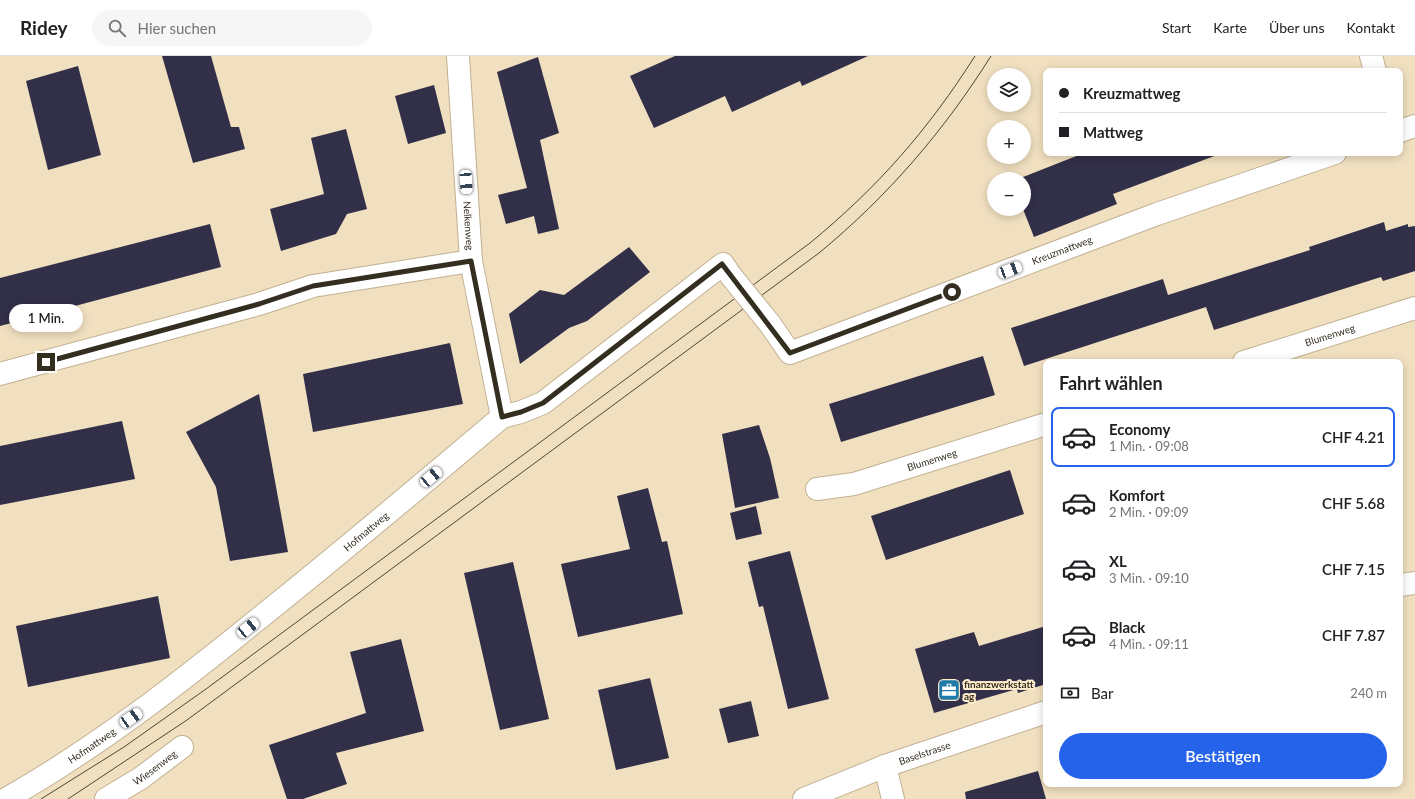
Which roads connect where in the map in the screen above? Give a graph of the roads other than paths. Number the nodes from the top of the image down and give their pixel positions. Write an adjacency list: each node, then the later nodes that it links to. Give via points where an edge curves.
1 (458, 56): 7 (street, Nelkenweg)
2 (1371, 56): 3 (street)
3 (1374, 68)
4 (1415, 126): 5 (street)
5 (1403, 130)
6 (1326, 156): 9 (street, Kreuzmattweg, via 1158,214 790,353)
7 (471, 261): 11 (street, via 313,286 259,304); 12 (street, Nelkenweg)
8 (1415, 308): 10 (street, Blumenweg)
9 (770, 324): 12 (street, Hofmattweg, bridge, via 727,270 543,403)
10 (1254, 359)
11 (0, 374)
12 (502, 417): 20 (street, Hofmattweg, via 166,694)
13 (1043, 425): 14 (street, Blumenweg, via 854,484)
14 (817, 489)
15 (1415, 583): 16 (street)
16 (1403, 584)
17 (1043, 713): 19 (street, Baselstrasse)
18 (182, 747): 21 (street, Wiesenweg, via 141,778)
19 (885, 766): 22 (street, Baselstrasse); 23 (street)
20 (6, 799)
21 (106, 799)
22 (804, 799)
23 (893, 799)

